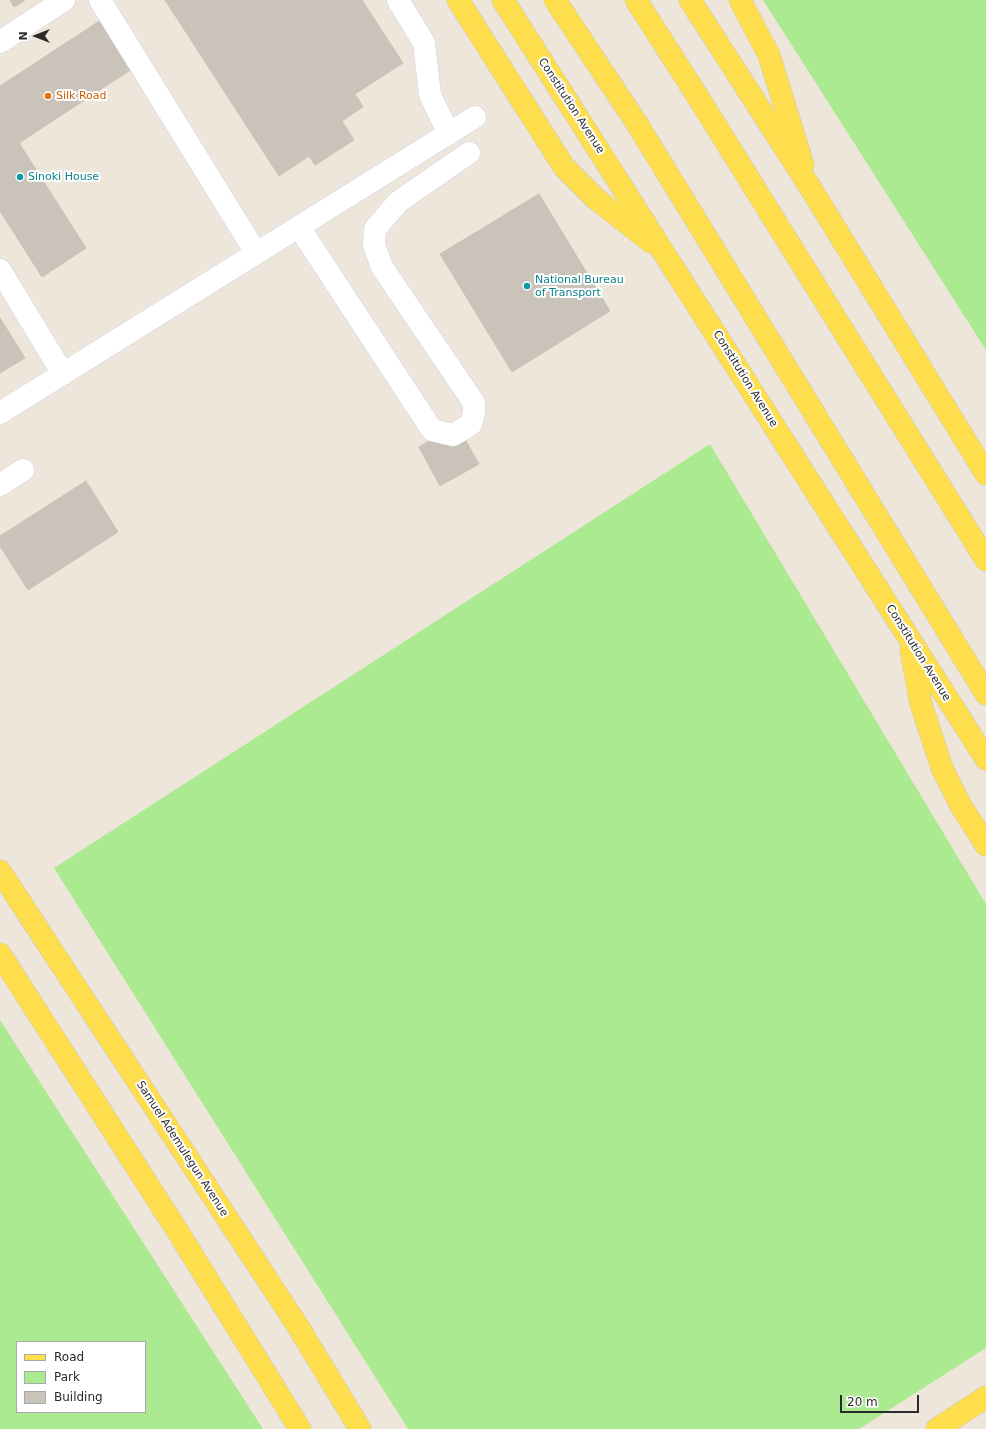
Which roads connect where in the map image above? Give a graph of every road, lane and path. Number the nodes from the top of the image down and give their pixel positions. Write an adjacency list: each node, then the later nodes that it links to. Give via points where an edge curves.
1 (64, 0): 10 (street)
2 (100, 0): 16 (street)
3 (398, 0): 12 (street, via 424,43 430,95)
4 (458, 0): 17 (main road, via 564,167 595,198)
5 (503, 0): 17 (main road, Constitution Avenue)
6 (555, 0): 26 (main road, via 636,122)
7 (636, 0): 24 (main road)
8 (690, 0): 14 (main road)
9 (740, 0): 14 (main road, via 765,44 790,116)
10 (0, 42)
11 (475, 117): 12 (street)
12 (449, 134): 15 (street)
13 (469, 153): 15 (street, via 398,202 375,229 374,245 382,267 474,402 471,424 454,435 432,430)
14 (810, 187): 22 (main road)
15 (299, 227): 16 (street)
16 (256, 253): 19 (street)
17 (664, 253): 25 (main road, Constitution Avenue)
18 (0, 270): 19 (street)
19 (62, 374): 20 (street)
20 (0, 413)
21 (22, 470): 23 (street)
22 (986, 474)
23 (0, 485)
24 (986, 560)
25 (908, 637): 27 (main road, Constitution Avenue); 28 (main road, via 921,704 942,768 961,806)
26 (986, 694)
27 (982, 752)
28 (986, 845)
29 (0, 871): 33 (main road, Samuel Ademulegun Avenue, via 299,1328)
30 (0, 954): 32 (main road, via 175,1227)
31 (986, 1397): 34 (main road)
32 (300, 1429)
33 (360, 1429)
34 (936, 1429)

